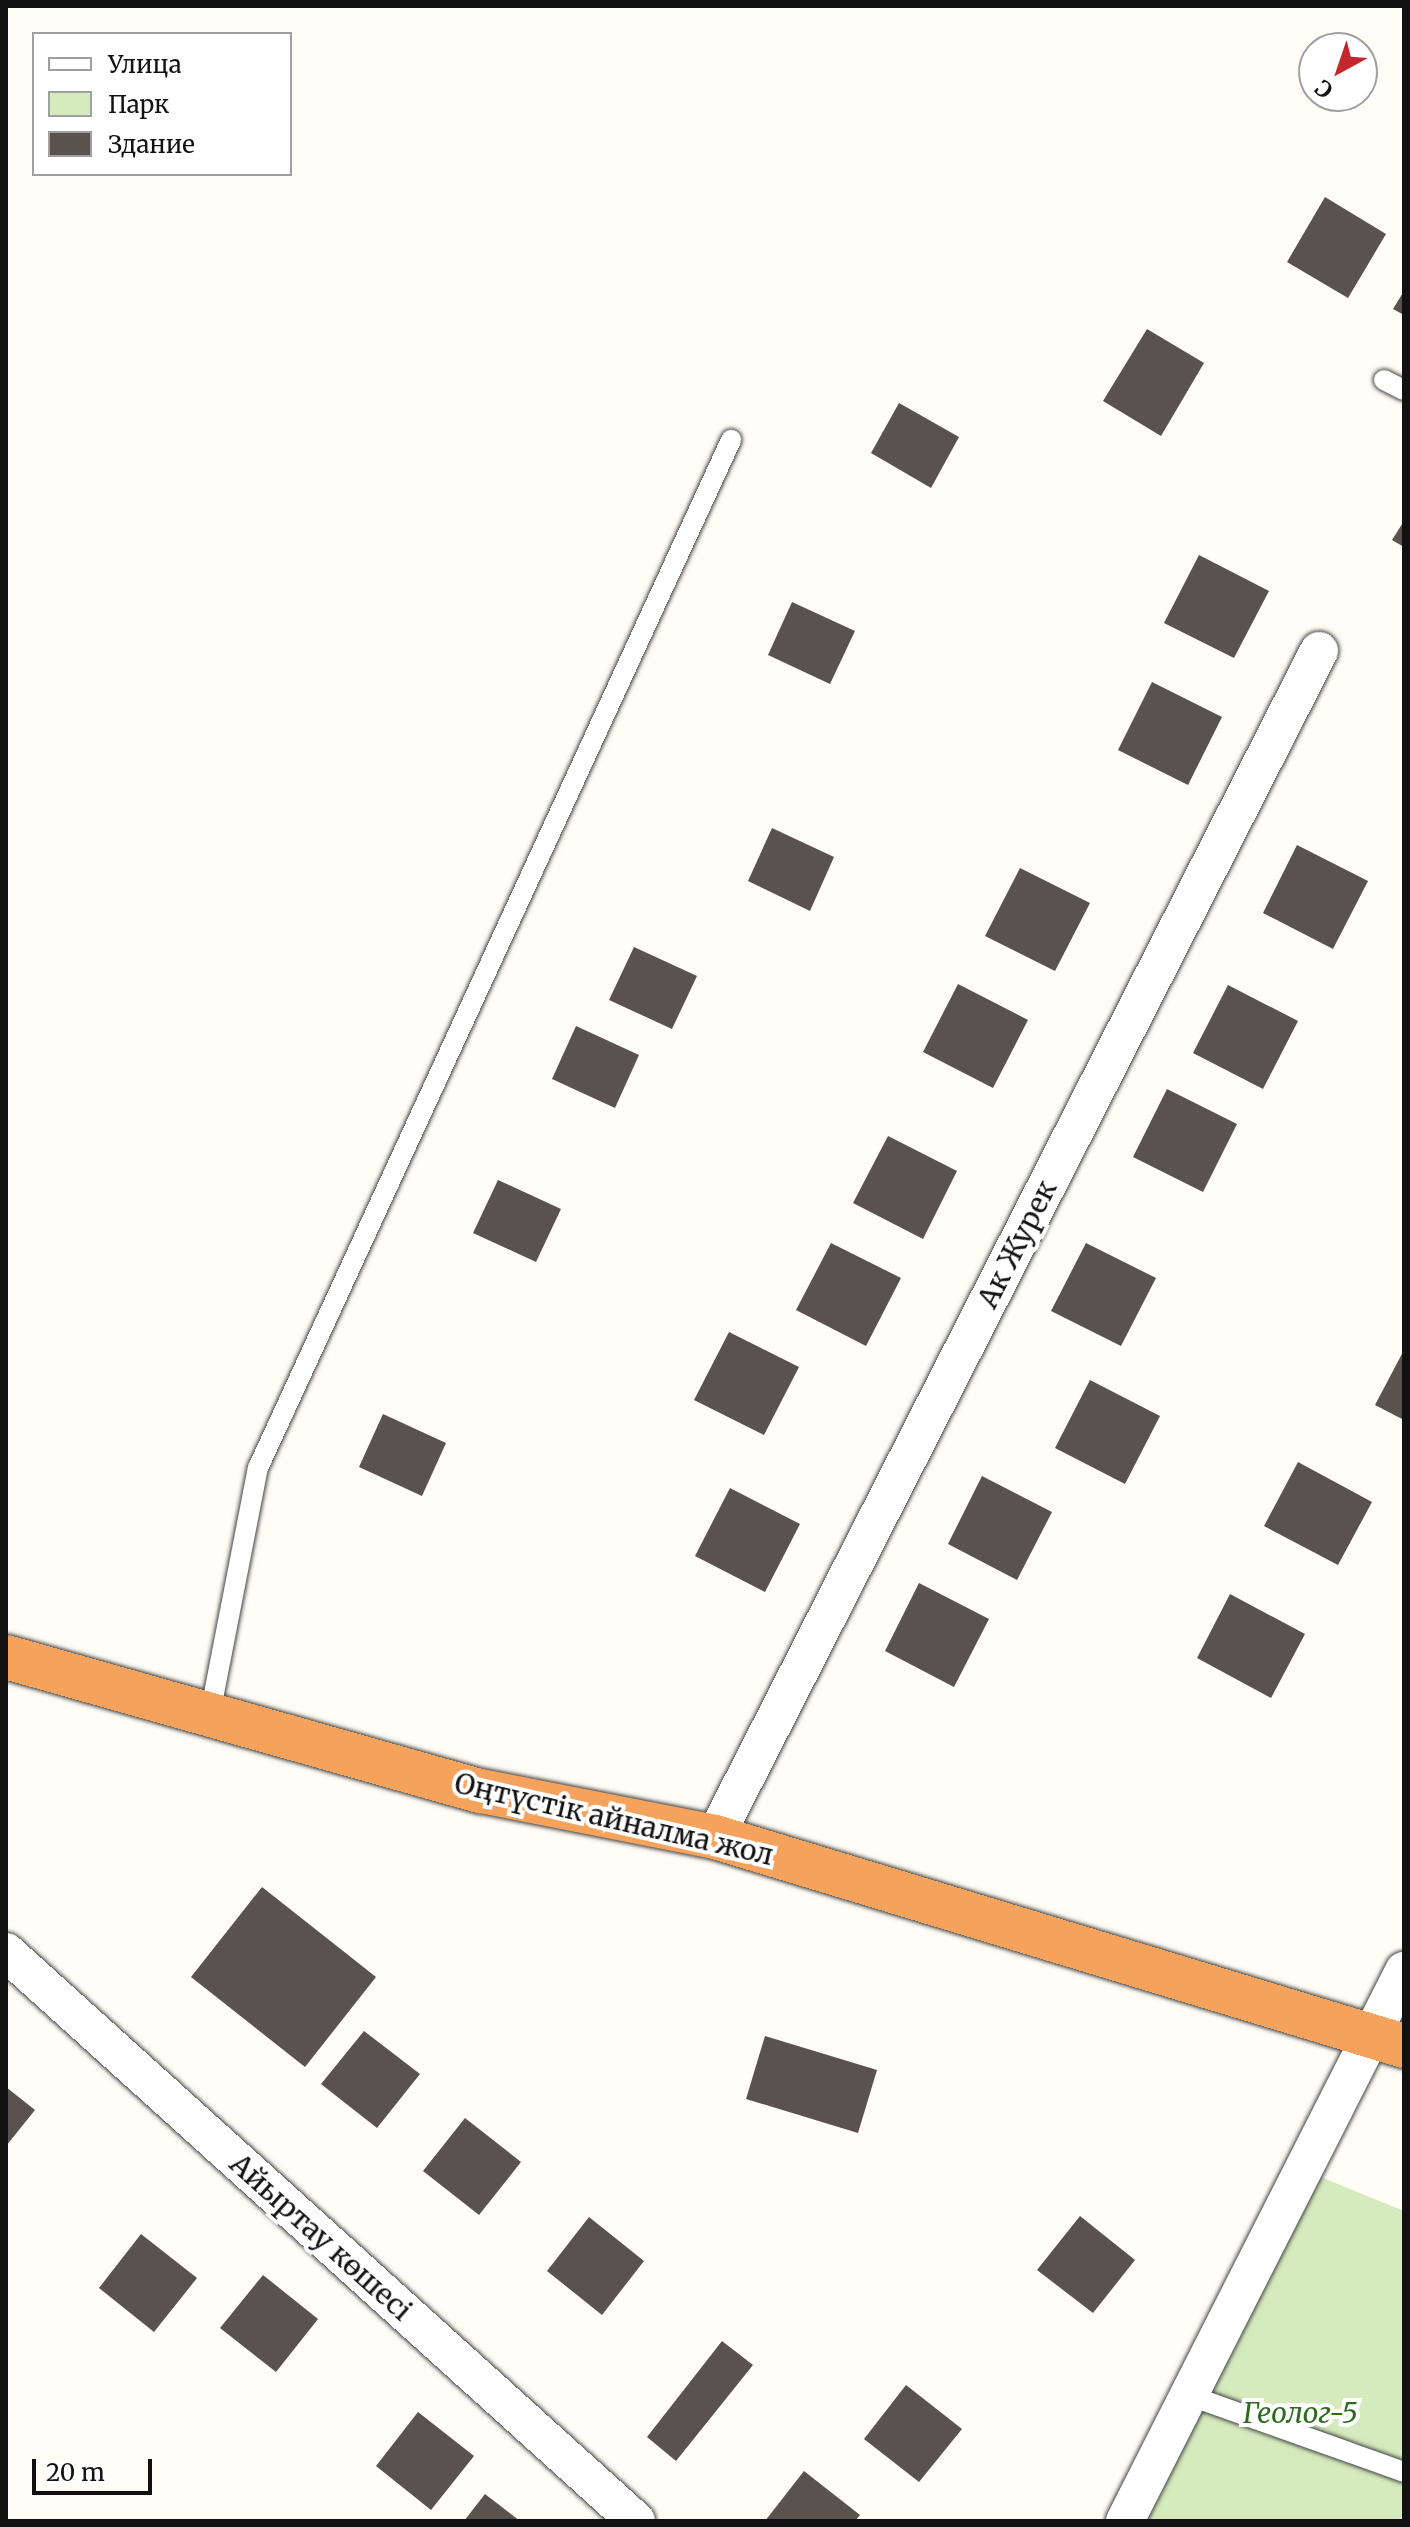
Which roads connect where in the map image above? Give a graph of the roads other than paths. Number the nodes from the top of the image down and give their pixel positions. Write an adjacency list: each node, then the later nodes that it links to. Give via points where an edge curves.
1 (1384, 380): 2 (lane)
2 (1404, 390)
3 (731, 440): 6 (lane, via 258,1468)
4 (1319, 651): 7 (street, Ак Журек)
5 (6, 1657): 6 (highway, Оңтүстік айналма жол)
6 (210, 1714): 7 (highway, Оңтүстік айналма жол, via 481,1791)
7 (715, 1837): 10 (highway, Оңтүстік айналма жол)
8 (6, 1952): 13 (street, Айыртау көшесі)
9 (1404, 1971): 10 (street)
10 (1388, 2040): 11 (street)
11 (1188, 2395): 12 (lane); 14 (street)
12 (1404, 2472)
13 (636, 2521)
14 (1125, 2521)

